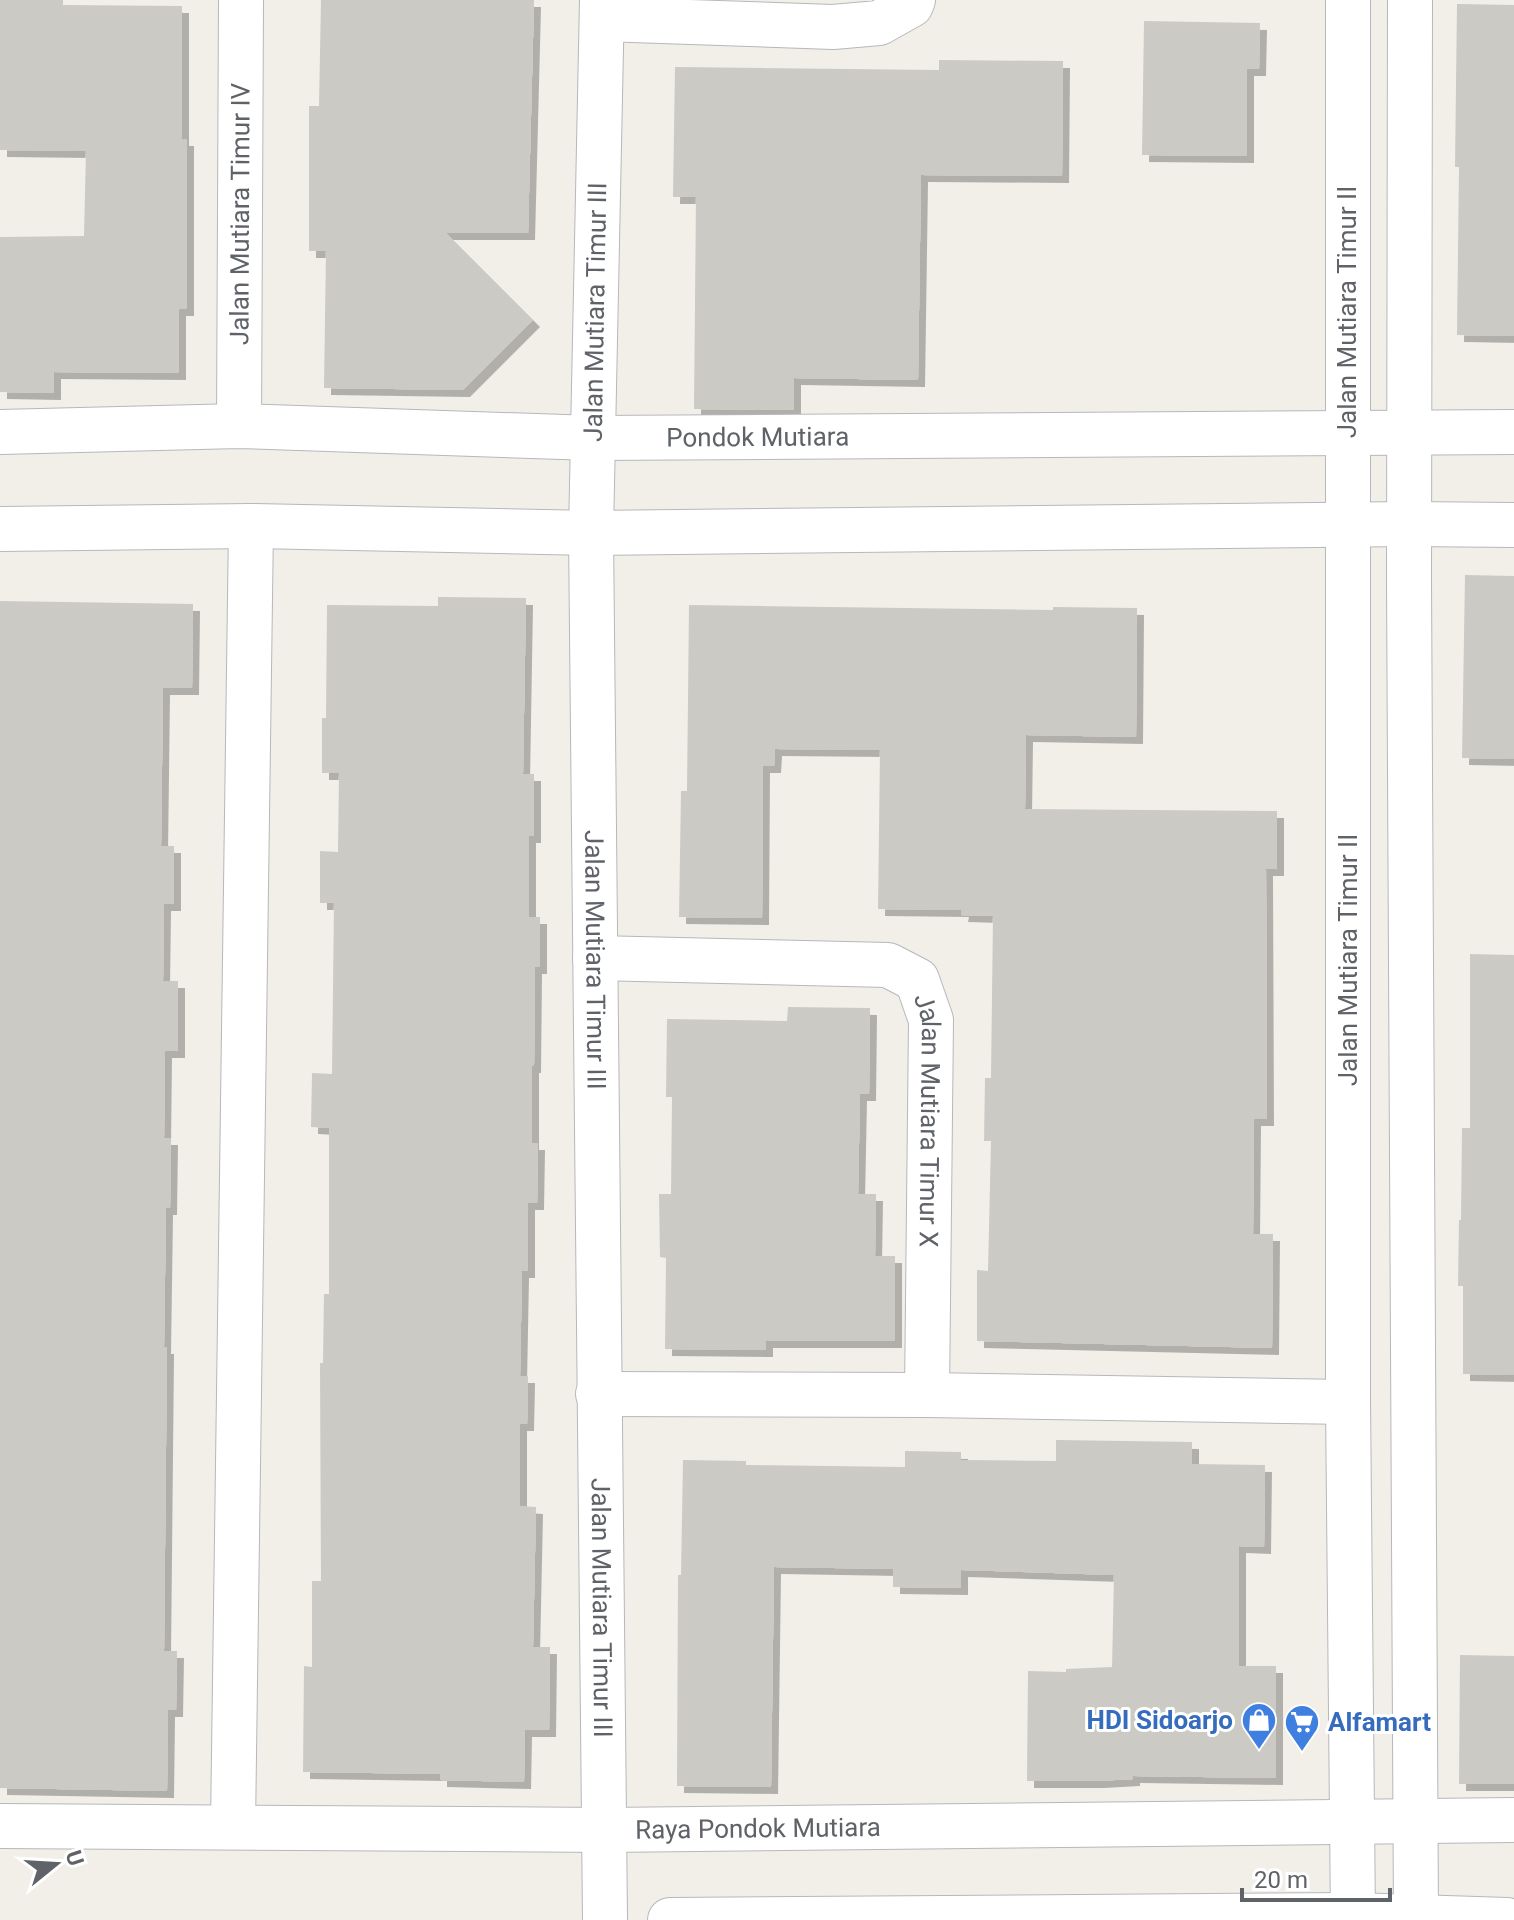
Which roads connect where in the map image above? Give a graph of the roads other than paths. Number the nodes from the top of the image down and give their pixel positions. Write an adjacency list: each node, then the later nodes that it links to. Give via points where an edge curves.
1 (241, 0): 6 (street, Jalan Mutiara Timur IV)
2 (913, 0): 5 (street, via 879,23 833,27)
3 (1348, 0): 8 (street, Jalan Mutiara Timur II)
4 (1410, 0): 10 (street)
5 (602, 10): 11 (street, Jalan Mutiara Timur III)
6 (239, 426): 7 (street, Pondok Mutiara); 11 (street, Pondok Mutiara)
7 (0, 432)
8 (1347, 432): 10 (street, Pondok Mutiara); 11 (street, Pondok Mutiara); 15 (street, Jalan Mutiara Timur II)
9 (1514, 432): 10 (street, Pondok Mutiara)
10 (1410, 433): 12 (street)
11 (593, 438): 17 (street, Jalan Mutiara Timur III)
12 (1409, 524): 13 (street); 15 (street); 24 (street)
13 (1514, 525)
14 (251, 526): 16 (street); 17 (street); 26 (street)
15 (1349, 526): 17 (street); 21 (street, Jalan Mutiara Timur II)
16 (0, 529)
17 (591, 533): 18 (street, Jalan Mutiara Timur III)
18 (595, 958): 19 (street, Jalan Mutiara Timur III); 20 (street, Jalan Mutiara Timur X, via 888,965 917,980 931,1020)
19 (598, 1394): 20 (street); 27 (street, Jalan Mutiara Timur III)
20 (927, 1395): 21 (street)
21 (1348, 1402): 23 (street, Jalan Mutiara Timur II)
22 (1514, 1820): 24 (street, Raya Pondok Mutiara)
23 (1353, 1821): 24 (street, Raya Pondok Mutiara); 27 (street, Raya Pondok Mutiara); 28 (street, Jalan Mutiara Timur II)
24 (1416, 1821): 29 (street)
25 (0, 1826): 26 (street, Raya Pondok Mutiara)
26 (233, 1826): 27 (street, Raya Pondok Mutiara)
27 (605, 1830): 30 (street, Jalan Mutiara Timur III)
28 (1353, 1918): 29 (street); 31 (street)
29 (1416, 1919): 32 (street)
30 (605, 1920)
31 (670, 1920)
32 (1507, 1920)

